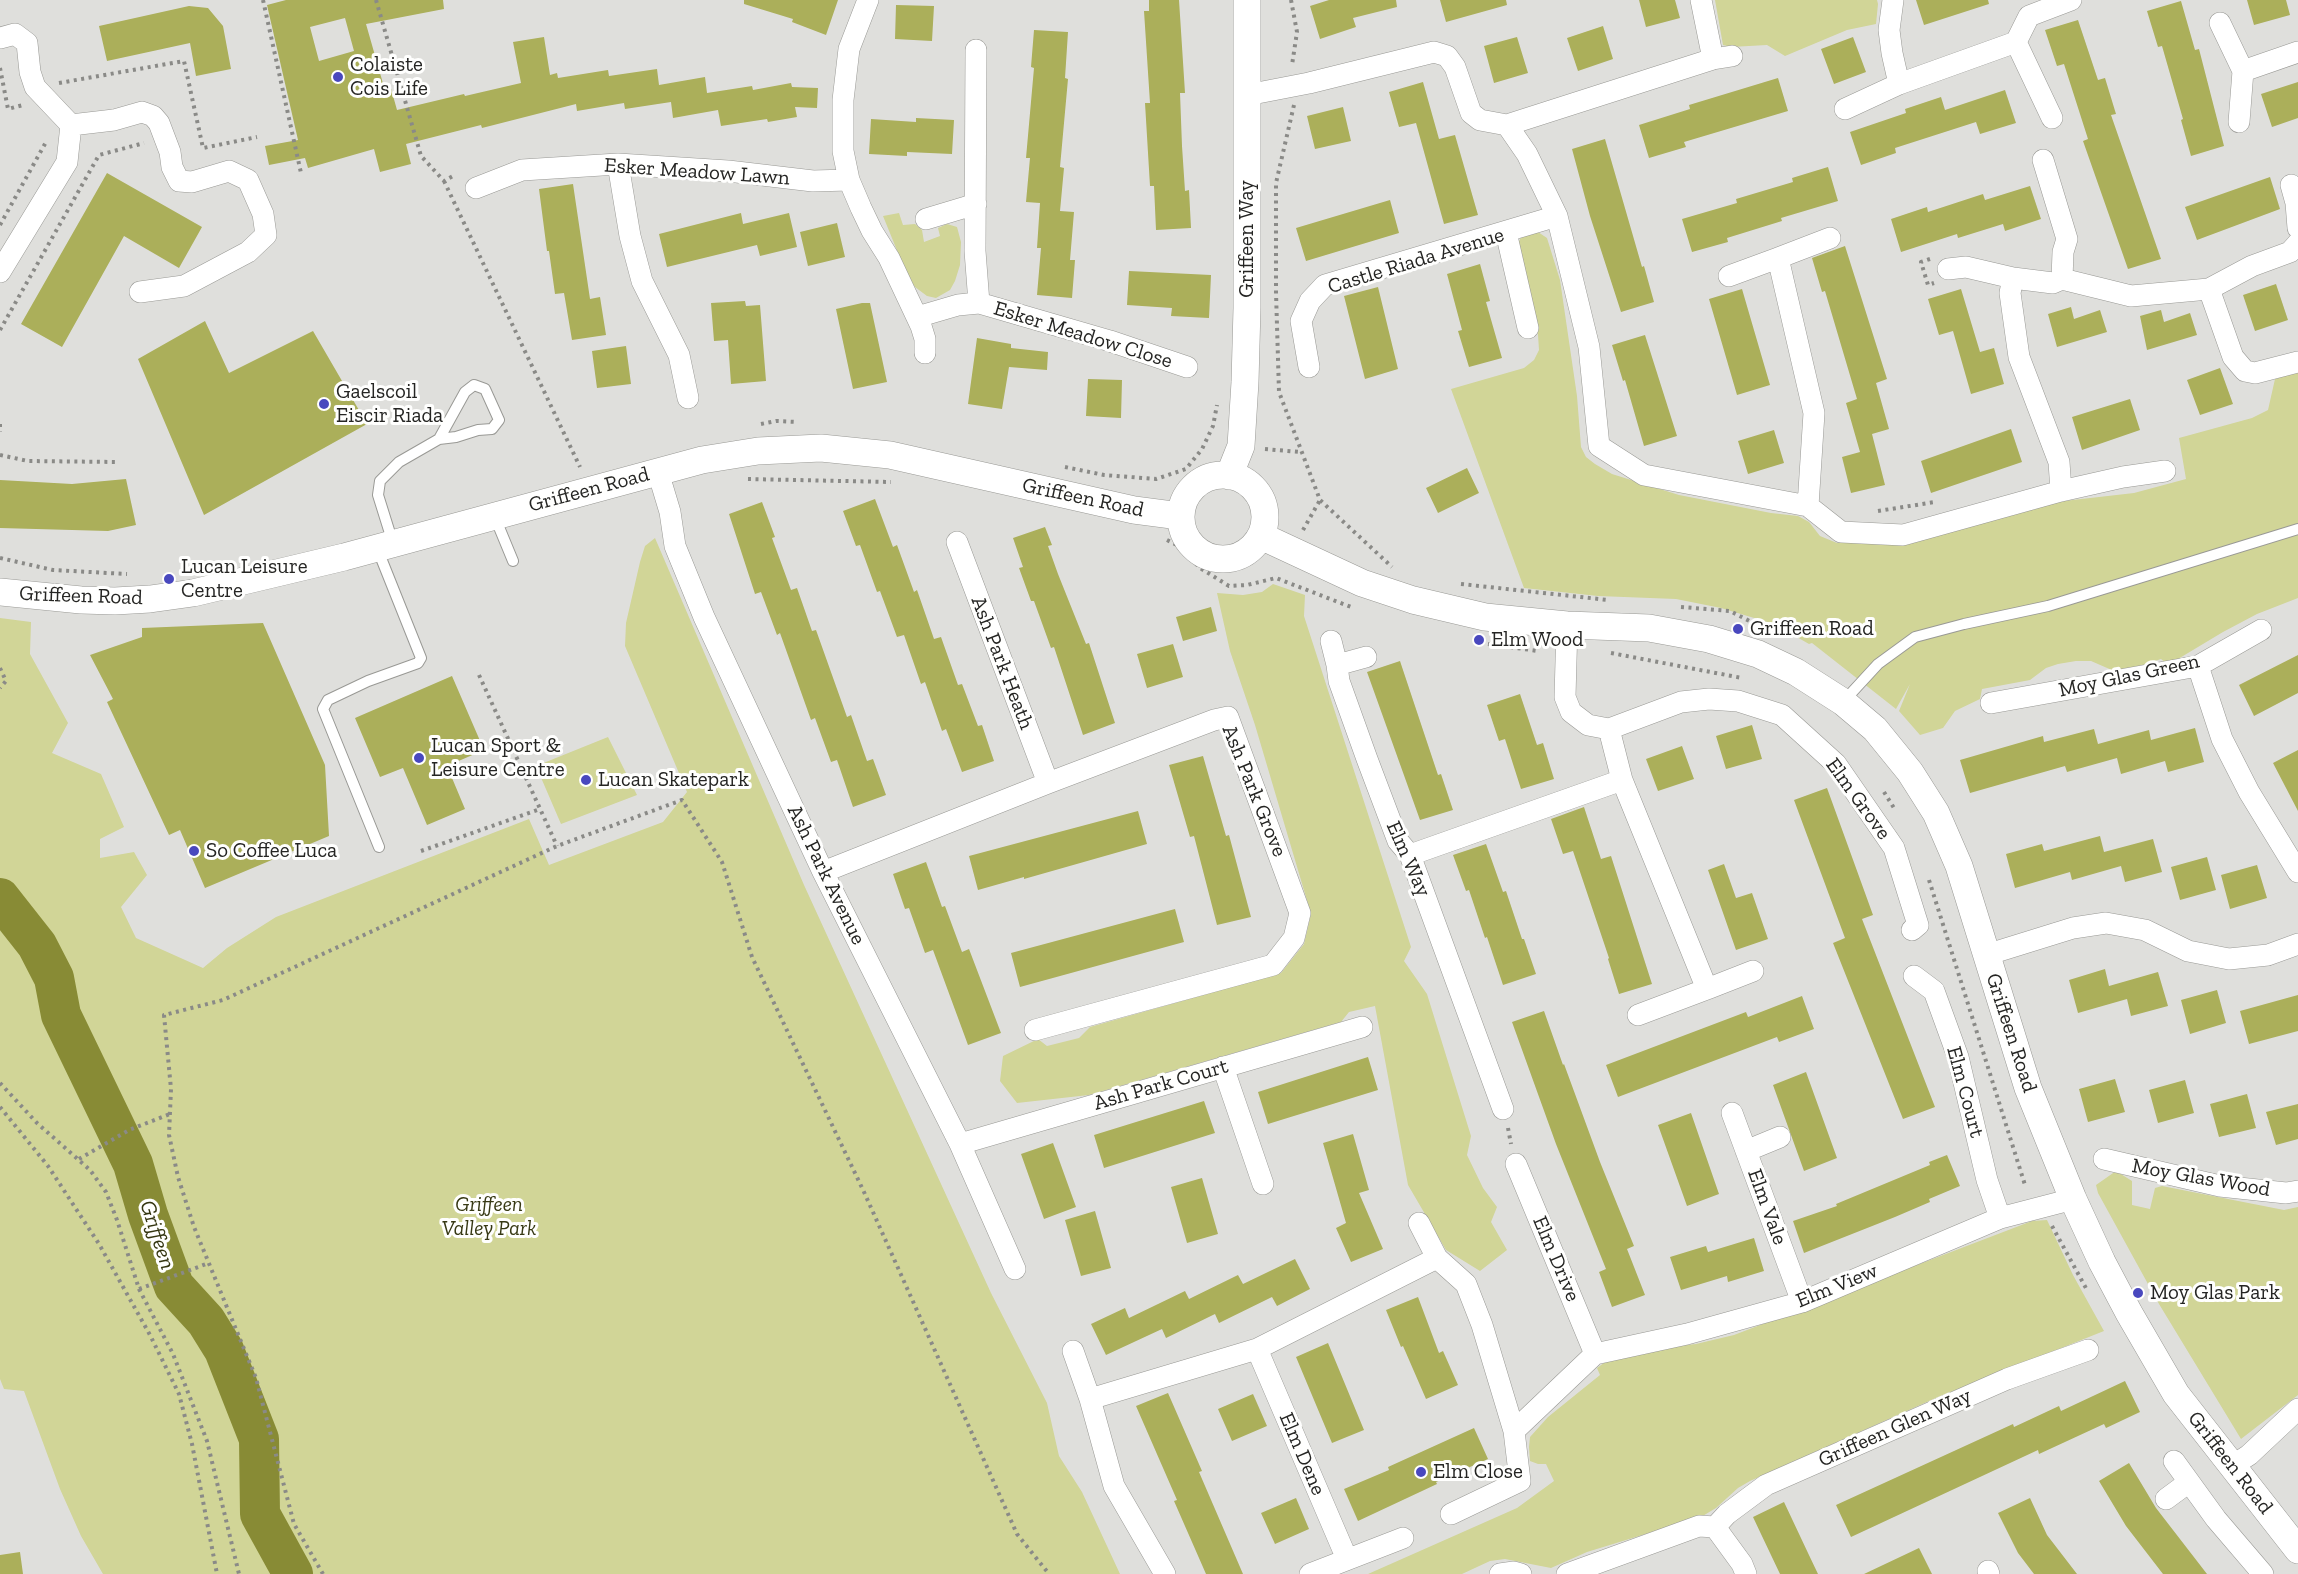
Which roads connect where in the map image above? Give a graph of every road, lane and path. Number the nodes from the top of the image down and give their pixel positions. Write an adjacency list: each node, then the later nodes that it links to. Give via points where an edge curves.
1 (262, 0): 29 (path)
2 (376, 0): 32 (path, via 421,156)
3 (868, 0): 31 (street, via 849,48 844,90 843,151)
4 (1247, 0): 18 (street, Griffeen Way)
5 (1701, 0): 23 (street, via 1723,57)
6 (1893, 0): 17 (street, via 1889,30)
7 (2072, 0): 10 (street, via 2029,16)
8 (2220, 24): 16 (street)
9 (0, 38): 24 (street, via 15,34 27,43 35,87)
10 (2016, 42): 17 (street); 21 (street)
11 (976, 50): 35 (street, Esker Meadow Close)
12 (2298, 52): 16 (street)
13 (1292, 63): 15 (path)
14 (0, 68): 19 (path, via 8,109)
15 (1299, 69)
16 (2243, 71): 22 (street)
17 (1899, 84): 20 (street)
18 (1247, 95): 23 (street, via 1434,52 1447,56 1455,67 1471,113 1480,120); 72 (street, Griffeen Way, via 1245,382 1241,446)
19 (29, 107)
20 (1845, 110)
21 (2052, 118)
22 (2239, 122)
23 (1507, 125): 36 (street, via 1527,154)
24 (71, 126): 45 (street, via 67,162); 50 (street, via 142,112 153,116 179,180 192,182 229,171 248,180 263,214 266,235 248,252 184,286)
25 (51, 133): 38 (path)
26 (150, 141): 54 (path, via 99,155)
27 (2043, 160): 48 (street, via 2067,238)
28 (618, 164): 31 (street, Esker Meadow Lawn, via 813,181); 34 (street, Esker Meadow Lawn, via 522,170); 60 (street, via 642,281 679,355)
29 (301, 174)
30 (454, 175): 32 (path)
31 (849, 180): 52 (street)
32 (444, 181): 68 (path, via 580,467)
33 (2291, 185): 39 (street)
34 (476, 188)
35 (976, 204): 37 (street); 51 (street, Esker Meadow Close)
36 (1557, 216): 40 (street, Castle Riada Avenue); 77 (street, via 1589,347 1599,446 1644,475)
37 (926, 219)
38 (0, 225)
39 (2298, 228)
40 (1506, 232): 53 (street); 58 (street, Castle Riada Avenue, via 1325,285 1310,301 1300,321)
41 (1830, 238): 43 (street)
42 (2298, 243): 49 (street, via 2290,252 2252,266)
43 (1778, 258): 46 (street); 77 (street, via 1814,413)
44 (1939, 270): 47 (street, via 1966,267)
45 (0, 272)
46 (1729, 276)
47 (2013, 278): 48 (street, via 2053,283); 75 (street, via 2010,293 2019,357 2059,462)
48 (2062, 279): 49 (street, via 2131,296)
49 (2210, 289): 56 (street, via 2233,357 2245,371 2255,373)
50 (140, 292)
51 (979, 303): 52 (street, Esker Meadow Close); 57 (street, Esker Meadow Close)
52 (917, 317): 55 (street, via 925,339)
53 (1528, 328)
54 (0, 330)
55 (925, 353)
56 (2298, 362)
57 (1186, 367)
58 (1309, 367)
59 (1219, 395): 69 (path, via 1213,426 1186,469 1156,479 1104,475)
60 (688, 398)
61 (809, 423): 63 (path, via 776,421)
62 (0, 424): 64 (path)
63 (753, 426)
64 (0, 432)
65 (439, 439): 65 (lane, via 465,392 474,385 485,390 499,420 492,429); 85 (lane, via 399,462 380,481 378,495)
66 (0, 456): 67 (path, via 28,462)
67 (118, 462)
68 (590, 464)
69 (1058, 465)
70 (2165, 471): 75 (street)
71 (658, 472): 79 (street, Griffeen Road); 80 (street, Griffeen Road, via 758,451 821,448 890,455 1134,510); 117 (street, Ash Park Avenue, via 675,546 704,617)
72 (1229, 476): 80 (street, via 1202,480 1191,489); 83 (street, via 1252,487 1260,498 1264,510)
73 (740, 479): 74 (path)
74 (898, 483)
75 (2061, 491): 77 (street, via 1903,535 1841,532)
76 (1944, 500): 78 (path)
77 (1808, 506)
78 (1866, 512)
79 (494, 515): 85 (street, Griffeen Road); 87 (lane)
80 (1180, 516): 83 (street, via 1188,541 1211,558 1240,555)
81 (2298, 529): 104 (lane, via 2048,606 1915,637 1878,664)
82 (1160, 535): 90 (path, via 1229,586 1276,578)
83 (1261, 536): 91 (street, Griffeen Road, via 1362,584 1413,600 1485,617)
84 (957, 542): 108 (street, Ash Park Heath)
85 (385, 546): 89 (street, Griffeen Road, via 253,580 150,599 81,600); 114 (lane, via 421,658 418,663 328,700 323,709)
86 (0, 558): 88 (path, via 53,570)
87 (513, 561)
88 (132, 574)
89 (0, 592)
90 (1354, 608)
91 (1567, 625): 104 (street, Griffeen Road, via 1649,628 1709,639 1758,654 1796,672); 106 (street, via 1565,697 1571,712 1588,725)
92 (2261, 630): 99 (street, Moy Glas Green)
93 (1331, 641): 98 (street, Elm Way)
94 (1485, 644): 95 (path)
95 (1538, 651)
96 (1606, 652): 102 (path)
97 (1366, 657): 98 (street)
98 (1337, 665): 116 (street, Elm Way, via 1339,681 1398,841)
99 (2198, 666): 105 (street, Moy Glas Green); 112 (street, via 2222,739 2249,792)
100 (0, 668): 103 (path, via 6,681)
101 (479, 675): 110 (path)
102 (1743, 678)
103 (0, 688)
104 (1843, 702): 122 (street, Griffeen Road, via 1882,738 1936,813 1959,866)
105 (1991, 703)
106 (1610, 729): 107 (street); 120 (street, Elm Grove, via 1681,702 1709,699 1738,701 1782,715 1836,764 1894,848 1918,925)
107 (1622, 780): 116 (street); 125 (street)
108 (1048, 783): 117 (street, Ash Park Grove); 128 (street, Ash Park Grove, via 1228,717 1300,913 1294,938 1273,965)
109 (1883, 791): 111 (path)
110 (540, 809): 113 (path); 115 (path)
111 (1895, 809)
112 (2290, 840): 118 (street)
113 (557, 846): 134 (path, via 223,1000 164,1015); 171 (path, via 682,800 722,862 752,957 864,1192 1017,1534)
114 (379, 847)
115 (421, 851)
116 (1410, 855): 132 (street, Elm Way)
117 (823, 872): 136 (street, Ash Park Avenue)
118 (2298, 872)
119 (1928, 878): 142 (path)
120 (1912, 930)
121 (2298, 944): 122 (street, via 2268,955 2229,959 2188,951 2145,930 2106,923 2073,928)
122 (1986, 955): 144 (street, Griffeen Road, via 2028,1088)
123 (1753, 971): 125 (street)
124 (1914, 976): 145 (street, Elm Court, via 1934,991 1958,1057)
125 (1707, 989): 126 (street)
126 (1638, 1015)
127 (1362, 1027): 129 (street, Ash Park Court)
128 (1035, 1030)
129 (1223, 1067): 136 (street, Ash Park Court); 141 (street)
130 (0, 1083): 139 (path)
131 (0, 1107): 168 (path, via 48,1166 99,1244 179,1394)
132 (1503, 1109): 140 (path)
133 (1732, 1113): 137 (street, Elm Vale)
134 (170, 1114): 139 (path, via 129,1130); 148 (path, via 178,1177)
135 (1779, 1137): 137 (street)
136 (960, 1144): 149 (street, Ash Park Avenue)
137 (1746, 1151): 151 (street, Elm Vale)
138 (2104, 1159): 143 (street, Moy Glas Wood, via 2220,1186)
139 (79, 1160): 150 (path, via 106,1192)
140 (1516, 1164): 155 (street, Elm Drive)
141 (1263, 1184)
142 (2025, 1185)
143 (2298, 1191)
144 (2073, 1199): 145 (street, Elm View); 160 (street, Griffeen Road, via 2129,1313 2176,1394)
145 (2000, 1218): 151 (street, Elm View)
146 (1419, 1223): 147 (street)
147 (1437, 1258): 152 (street); 158 (street, via 1466,1284)
148 (209, 1263): 150 (path); 170 (path, via 256,1378 294,1524)
149 (1015, 1269)
150 (139, 1289): 169 (path, via 174,1354 207,1441)
151 (1802, 1302): 155 (street, Elm View, via 1687,1334)
152 (1257, 1349): 156 (street); 167 (street, Elm Dene)
153 (2088, 1350): 164 (street, Griffeen Glen Way, via 2007,1379 1766,1485)
154 (1073, 1351): 156 (street)
155 (1595, 1354): 158 (street)
156 (1090, 1399): 172 (street, via 1114,1486)
157 (2298, 1409): 160 (street)
158 (1514, 1431): 163 (street, via 1520,1481)
159 (2174, 1461): 161 (street)
160 (2232, 1466): 166 (street, Griffeen Road)
161 (2189, 1482): 162 (street); 178 (street)
162 (2166, 1499)
163 (1451, 1514)
164 (1715, 1527): 176 (street, via 1699,1526); 177 (street)
165 (1403, 1538): 167 (street)
166 (2298, 1550)
167 (1347, 1559): 173 (street)
168 (217, 1574)
169 (239, 1574)
170 (322, 1574)
171 (1049, 1574)
172 (1165, 1574)
173 (1310, 1574)
174 (1500, 1574): 175 (street)
175 (1521, 1574)
176 (1567, 1574)
177 (1746, 1574)
178 (2263, 1574)

